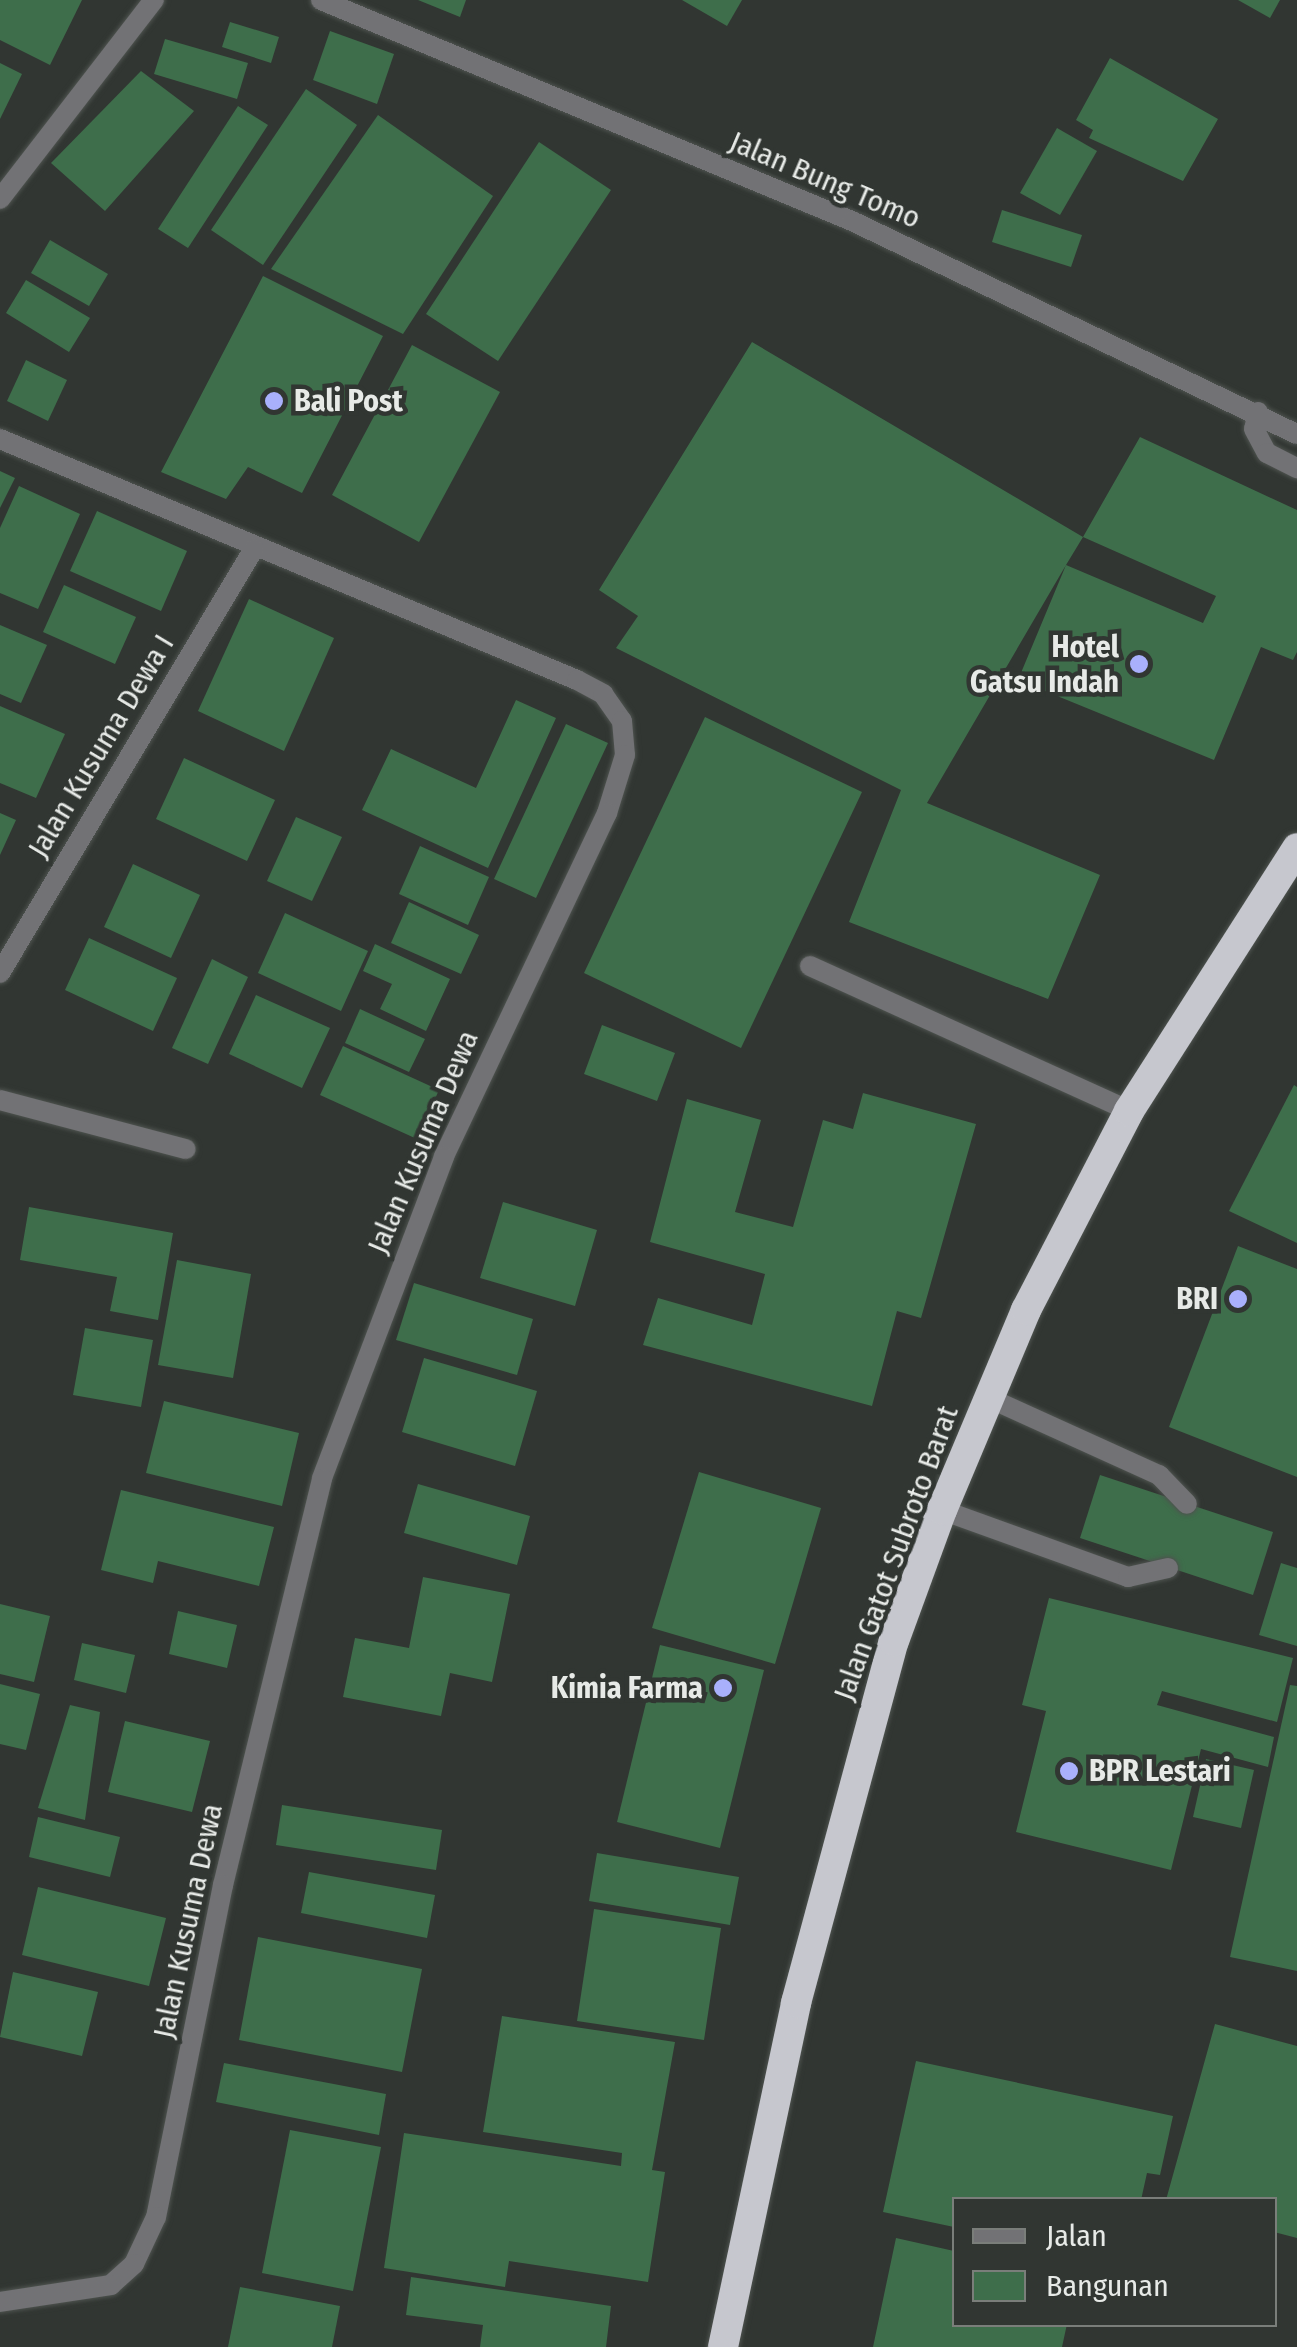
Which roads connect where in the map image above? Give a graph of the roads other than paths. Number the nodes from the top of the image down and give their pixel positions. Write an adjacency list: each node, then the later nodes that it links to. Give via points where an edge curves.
1 (154, 0): 3 (street)
2 (320, 0): 4 (street, Jalan Bung Tomo, via 852,221)
3 (0, 199)
4 (1258, 412): 5 (street, Jalan Bung Tomo); 7 (street, via 1254,430 1267,453)
5 (1297, 434)
6 (0, 439): 8 (street, Jalan Kusuma Dewa)
7 (1297, 468)
8 (254, 549): 11 (street, Jalan Kusuma Dewa I); 19 (street, Jalan Kusuma Dewa, via 603,694 622,721 625,755 608,813 444,1157 322,1479 223,1885 156,2217 134,2264 111,2285)
9 (1297, 848): 13 (highway, Jalan Gatot Subroto Barat)
10 (810, 966): 13 (street)
11 (0, 973)
12 (0, 1100): 14 (street)
13 (1128, 1111): 15 (highway, Jalan Gatot Subroto Barat)
14 (186, 1149)
15 (989, 1398): 16 (street, via 1159,1475); 17 (highway, Jalan Gatot Subroto Barat)
16 (1186, 1504)
17 (942, 1510): 18 (street, via 1128,1577); 20 (highway, Jalan Gatot Subroto Barat, via 894,1642 796,2002)
18 (1168, 1568)
19 (0, 2302)
20 (723, 2347)

